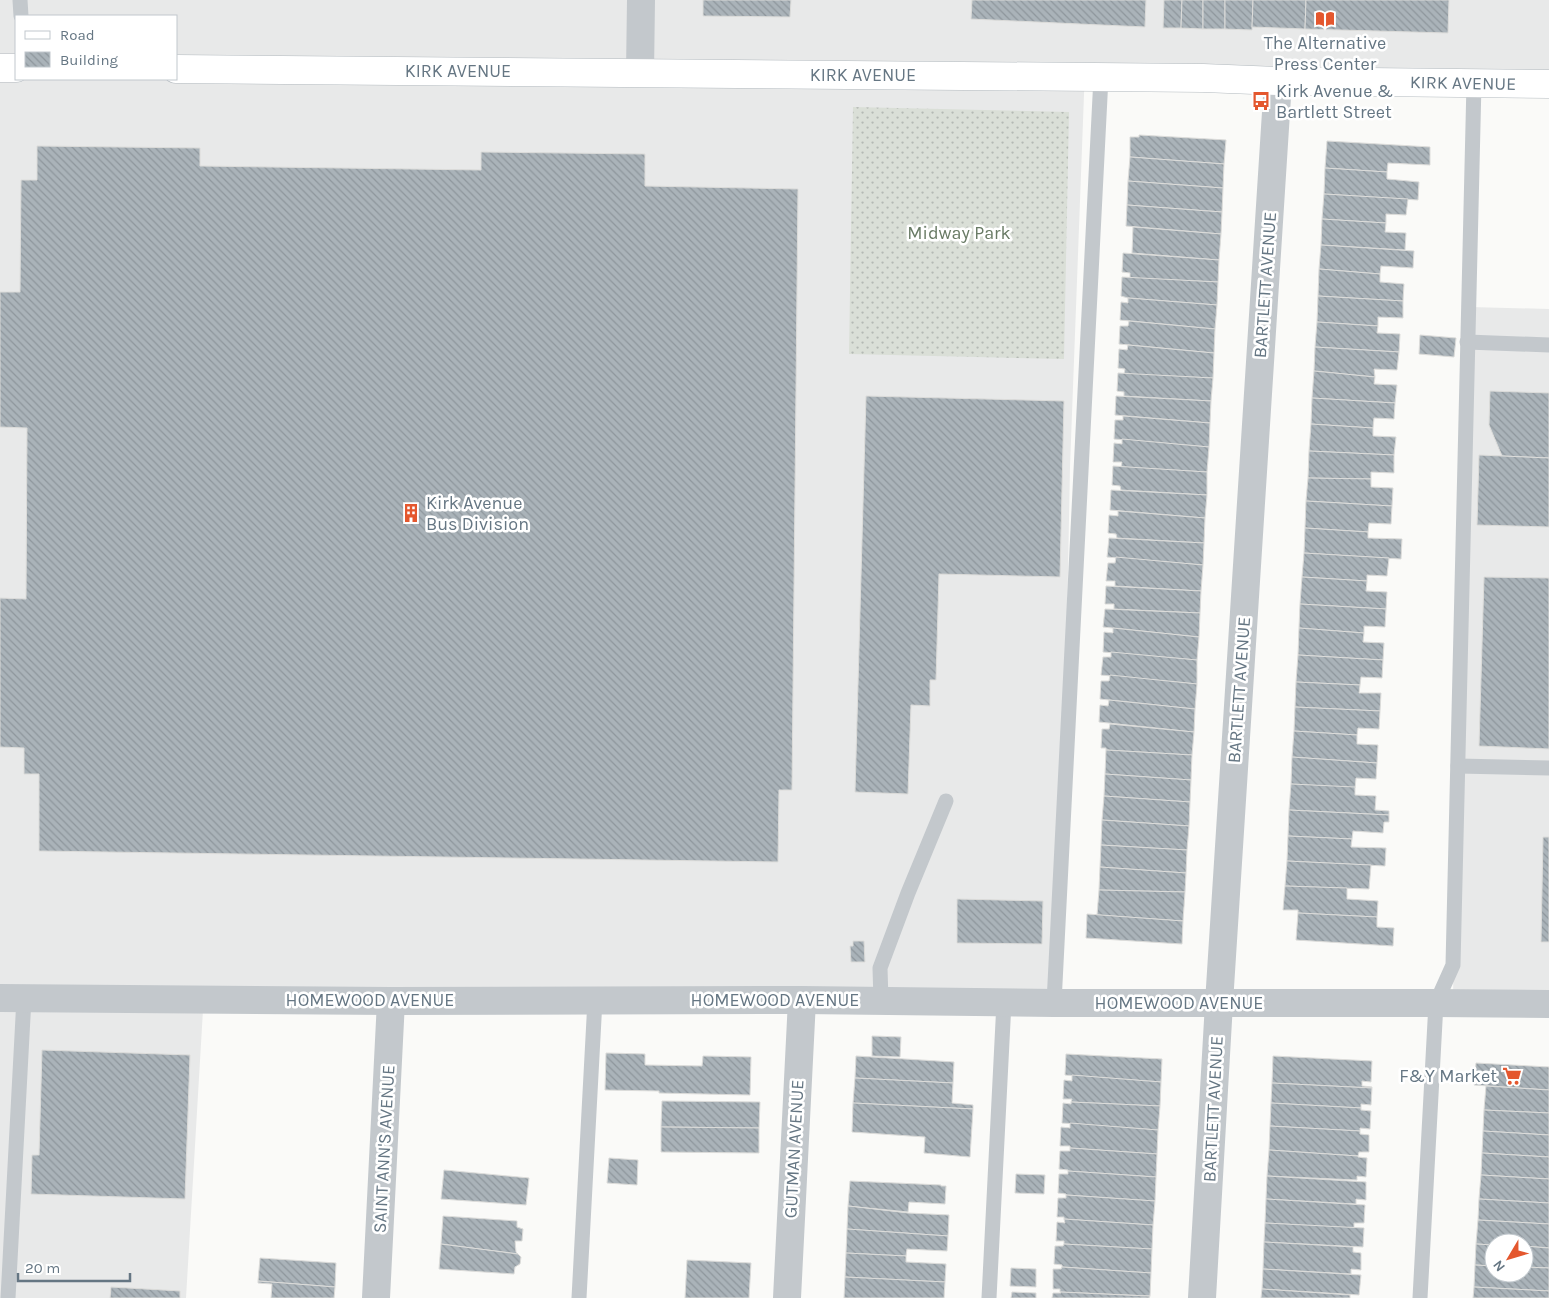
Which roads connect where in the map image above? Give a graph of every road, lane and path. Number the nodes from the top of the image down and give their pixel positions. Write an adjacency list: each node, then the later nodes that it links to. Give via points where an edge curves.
1 (20, 0): 3 (lane)
2 (641, 0): 7 (street)
3 (21, 15)
4 (0, 68): 5 (street)
5 (15, 68)
6 (178, 69): 7 (street, KIRK AVENUE)
7 (640, 73): 8 (street, KIRK AVENUE)
8 (1101, 77): 9 (street, KIRK AVENUE); 24 (lane)
9 (1278, 81): 10 (street, KIRK AVENUE); 25 (street, BARTLETT AVENUE)
10 (1474, 83): 11 (street, KIRK AVENUE); 12 (lane)
11 (1549, 84)
12 (1467, 342): 13 (lane); 14 (lane)
13 (1549, 345)
14 (1458, 766): 15 (lane); 23 (lane, via 1453,965)
15 (1549, 768)
16 (946, 801): 21 (lane, via 880,968)
17 (12, 998): 20 (street, HOMEWOOD AVENUE); 27 (lane)
18 (595, 1000): 19 (street, HOMEWOOD AVENUE); 20 (street, HOMEWOOD AVENUE); 29 (lane)
19 (802, 1000): 21 (street, HOMEWOOD AVENUE); 30 (street, GUTMAN AVENUE)
20 (392, 1001): 28 (street, SAINT ANN'S AVENUE)
21 (881, 1001): 22 (street, HOMEWOOD AVENUE)
22 (1004, 1002): 24 (street, HOMEWOOD AVENUE); 31 (lane)
23 (1436, 1002): 25 (street, HOMEWOOD AVENUE); 26 (street, HOMEWOOD AVENUE); 33 (lane)
24 (1054, 1003): 25 (street, HOMEWOOD AVENUE)
25 (1220, 1003): 32 (street, BARTLETT AVENUE)
26 (1549, 1004)
27 (8, 1298)
28 (376, 1298)
29 (579, 1298)
30 (787, 1298)
31 (989, 1298)
32 (1202, 1298)
33 (1420, 1298)

